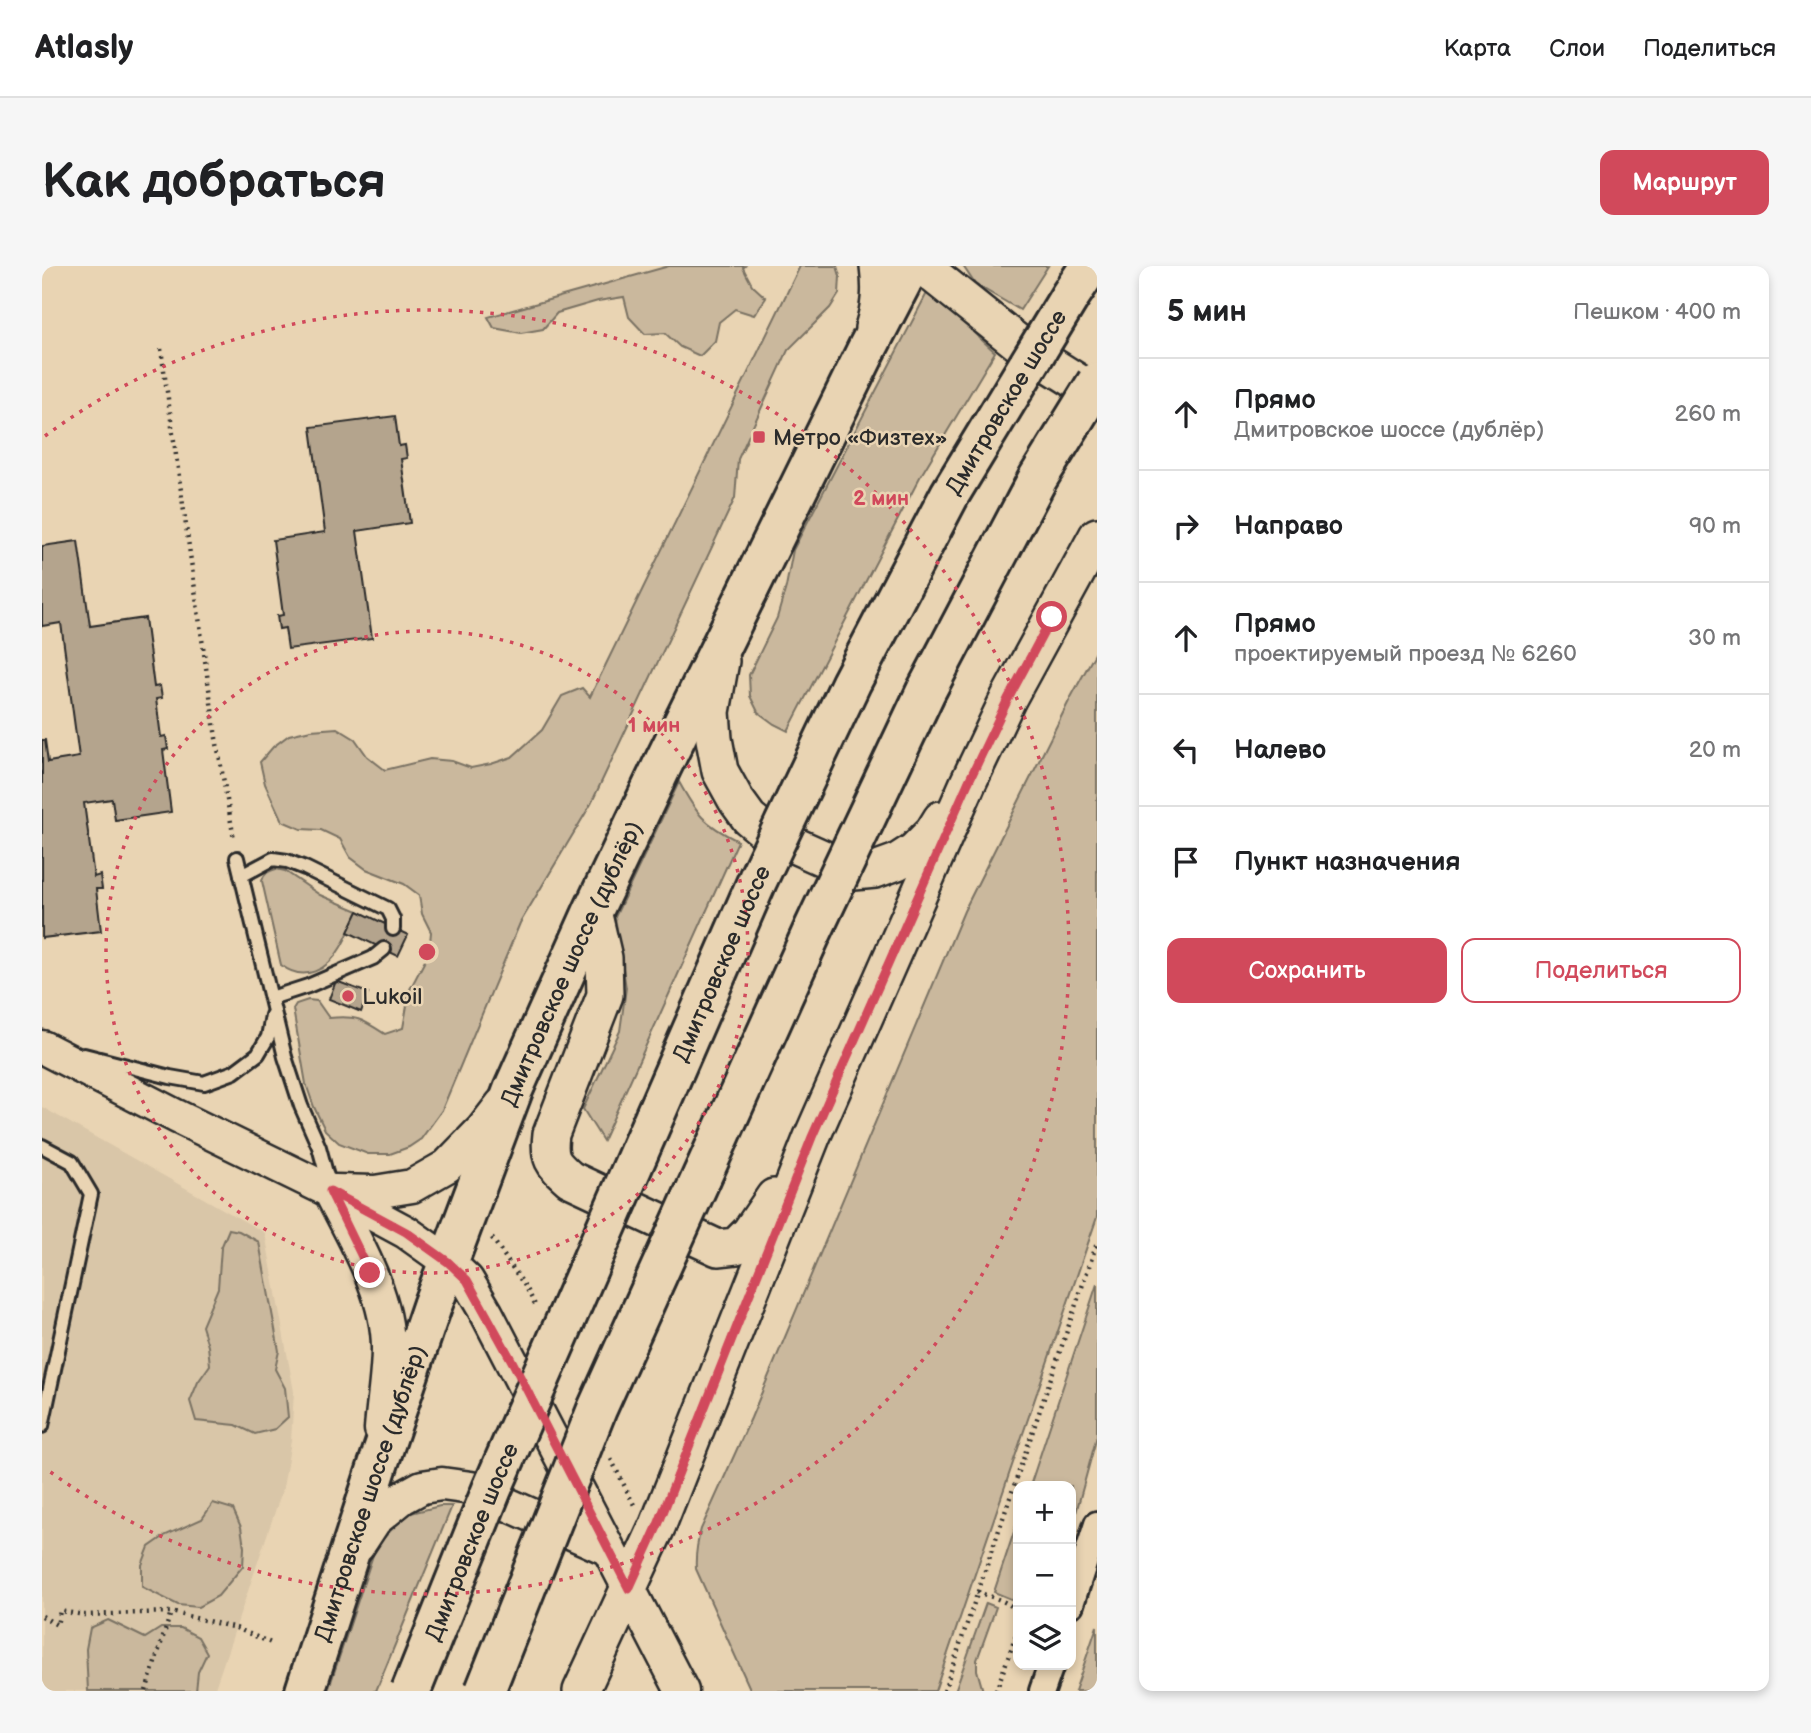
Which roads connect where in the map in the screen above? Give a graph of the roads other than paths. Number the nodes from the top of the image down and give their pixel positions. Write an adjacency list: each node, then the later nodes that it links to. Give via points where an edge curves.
1 (878, 266): 5 (main road, via 880,308)
2 (910, 266): 5 (highway, Дмитровское шоссе (дублёр))
3 (922, 266): 7 (main road, via 1027,350)
4 (1090, 266): 32 (highway, Дмитровское шоссе, bridge, via 950,494 845,695 758,879 617,1201 492,1489)
5 (868, 346): 9 (highway, Дмитровское шоссе (дублёр))
6 (1097, 382): 33 (highway, bridge, via 1038,478 926,691 812,932 597,1409)
7 (1097, 394)
8 (1097, 536): 10 (main road)
9 (727, 634): 10 (main road, via 712,712 720,771 749,818 767,833 854,872 875,870 914,850); 13 (highway, Дмитровское шоссе (дублёр))
10 (968, 783): 19 (main road)
11 (237, 858): 12 (lane)
12 (241, 876): 14 (lane, via 273,859 287,861 388,909); 16 (lane)
13 (593, 911): 18 (highway, Дмитровское шоссе (дублёр)); 19 (main road, via 604,958 605,995 551,1135 554,1165 570,1179 718,1248 736,1246 750,1232)
14 (393, 929)
15 (384, 949): 16 (lane)
16 (272, 1005): 17 (lane, via 268,1037 258,1054 234,1072 204,1083); 21 (lane)
17 (42, 1046): 21 (street)
18 (513, 1090): 21 (street, via 447,1166 412,1186 375,1192); 22 (highway, Дмитровское шоссе (дублёр))
19 (812, 1137): 28 (main road)
20 (42, 1146): 23 (lane, via 72,1162 91,1194)
21 (330, 1191): 22 (street, via 406,1232); 24 (street, via 381,1301 388,1346)
22 (448, 1262): 24 (highway, Дмитровское шоссе (дублёр)); 26 (street, via 467,1280 487,1314)
23 (42, 1426)
24 (378, 1465): 27 (highway, Дмитровское шоссе (дублёр))
25 (1097, 1524): 29 (street)
26 (608, 1549): 27 (street, via 471,1488 442,1484 422,1487 375,1520); 28 (street)
27 (345, 1566): 31 (highway, Дмитровское шоссе (дублёр))
28 (629, 1589): 34 (main road); 35 (street)
29 (1076, 1589)
30 (1049, 1670): 36 (street)
31 (304, 1691)
32 (411, 1691)
33 (485, 1691)
34 (581, 1691)
35 (682, 1691)
36 (1042, 1691)

